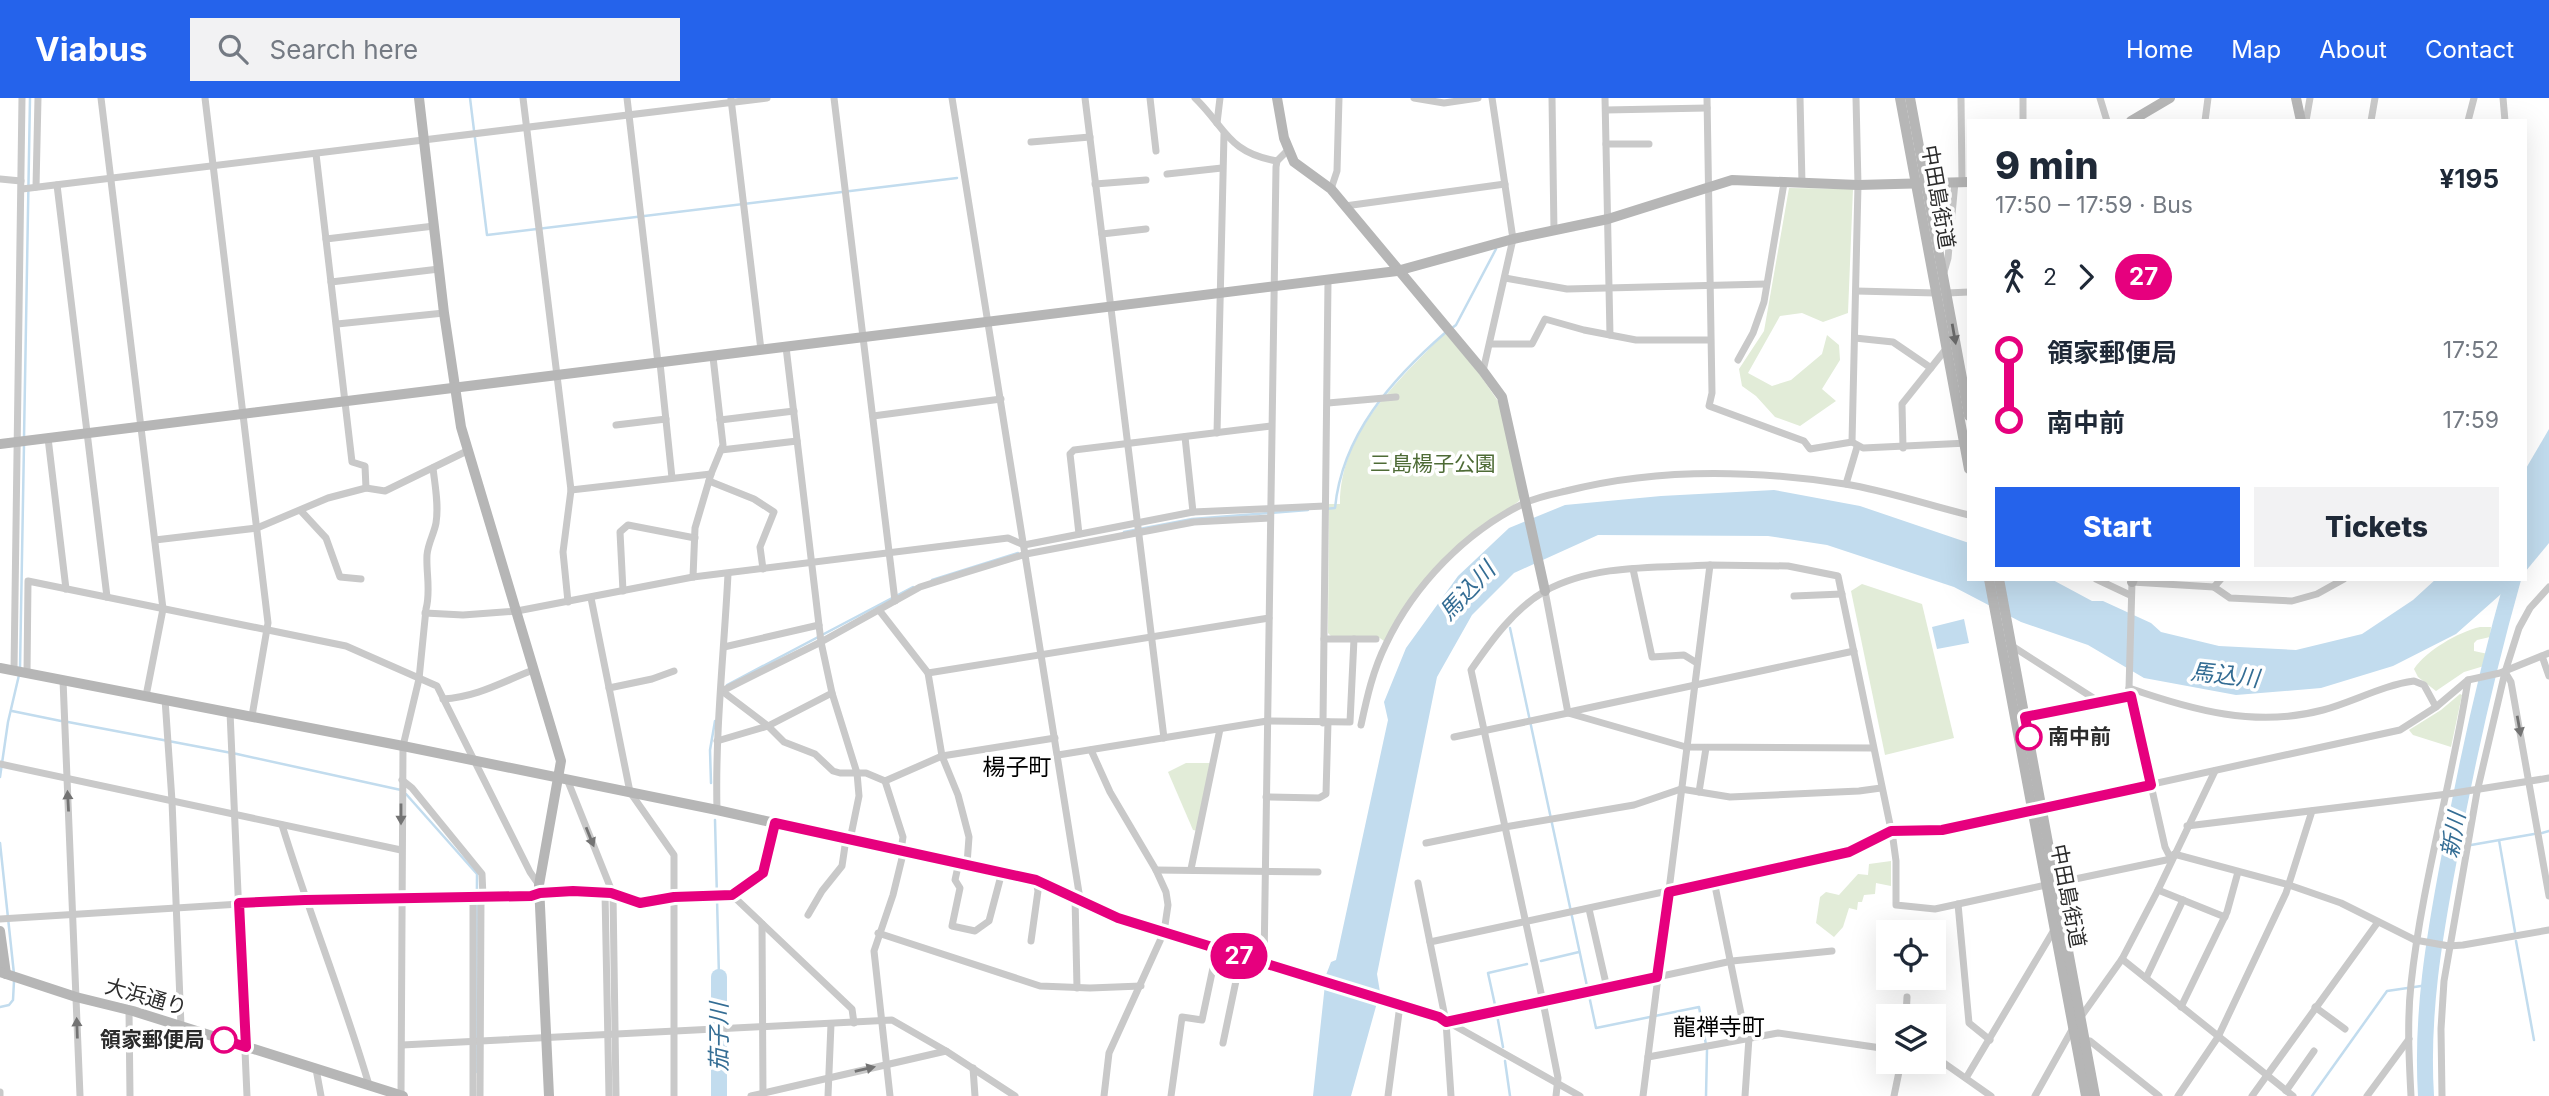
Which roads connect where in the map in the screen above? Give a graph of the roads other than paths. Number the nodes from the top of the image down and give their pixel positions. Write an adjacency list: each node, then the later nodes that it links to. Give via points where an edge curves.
1 (22, 98): 74 (street)
2 (38, 98): 77 (street)
3 (101, 98): 66 (street)
4 (205, 98): 62 (street)
5 (419, 98): 54 (street)
6 (523, 98): 51 (street)
7 (627, 98): 40 (street)
8 (767, 98): 37 (street)
9 (834, 98): 108 (street)
10 (952, 98): 105 (street)
11 (1085, 98): 53 (street)
12 (1150, 98): 59 (street)
13 (1195, 98): 50 (street)
14 (1220, 98): 50 (street)
15 (1277, 98): 58 (street)
16 (1339, 98): 79 (street, via 1337,171)
17 (1414, 98): 18 (street, via 1444,103)
18 (1478, 98)
19 (1492, 98): 72 (street)
20 (1552, 98): 84 (street)
21 (1605, 98): 39 (street)
22 (1707, 98): 38 (street)
23 (1800, 98): 70 (street)
24 (1856, 98): 76 (street)
25 (1900, 98): 73 (street, 中田島街道)
26 (1910, 98): 73 (street, 中田島街道)
27 (1961, 98): 68 (street)
28 (2023, 98): 42 (street)
29 (2100, 98): 43 (street)
30 (2170, 98): 41 (street)
31 (2208, 98): 44 (street)
32 (2296, 98): 45 (street)
33 (2310, 98): 46 (street)
34 (2375, 98): 47 (street)
35 (2474, 98): 48 (street)
36 (2503, 98): 49 (street)
37 (731, 100): 40 (street); 114 (street)
38 (1707, 108): 39 (street); 78 (street)
39 (1606, 110): 56 (street)
40 (629, 115): 51 (street); 117 (street)
41 (2144, 117)
42 (2023, 119)
43 (2106, 119)
44 (2205, 119)
45 (2303, 119)
46 (2305, 119)
47 (2371, 119)
48 (2469, 119)
49 (2505, 119)
50 (1217, 124): 52 (street)
51 (527, 128): 54 (street); 120 (street)
52 (1224, 134): 61 (street, via 1236,146); 63 (street)
53 (1090, 137): 55 (street); 71 (street)
54 (425, 140): 60 (street); 82 (street)
55 (1031, 142)
56 (1606, 144): 57 (street); 81 (street)
57 (1649, 144)
58 (1288, 150): 61 (street); 79 (street, via 1294,162)
59 (1156, 151)
60 (316, 154): 62 (street); 86 (street)
61 (1277, 161): 96 (street)
62 (213, 166): 66 (street); 128 (street)
63 (1222, 168): 64 (street); 100 (street)
64 (1167, 174)
65 (0, 179): 74 (street)
66 (110, 179): 75 (street); 133 (street)
67 (1146, 180): 71 (street)
68 (1962, 182): 73 (street); 90 (street)
69 (1784, 183): 70 (street); 78 (street, via 1732,180); 94 (street)
70 (1802, 183): 76 (street)
71 (1096, 184): 85 (street)
72 (1505, 184): 80 (street); 87 (street)
73 (1921, 184): 76 (street); 90 (street, 中田島街道); 101 (street, 中田島街道)
74 (22, 185): 77 (street); 140 (street)
75 (57, 185): 77 (street); 135 (street)
76 (1858, 185): 98 (street)
77 (36, 187)
78 (1707, 187): 81 (street); 95 (street)
79 (1331, 189): 80 (street)
80 (1345, 206): 89 (street)
81 (1608, 219): 84 (street); 97 (street)
82 (434, 226): 86 (street); 88 (street)
83 (1146, 229): 85 (street)
84 (1554, 231): 87 (street)
85 (1102, 234): 103 (street)
86 (326, 239): 93 (street)
87 (1513, 239): 89 (street); 91 (street)
88 (439, 269): 93 (street); 104 (street)
89 (1397, 271): 92 (street); 119 (street)
90 (1944, 272): 102 (street, 中田島街道)
91 (1505, 278): 97 (street, via 1567,289); 111 (street)
92 (1328, 281): 96 (street); 125 (street)
93 (331, 282): 106 (street)
94 (1766, 284): 95 (street); 116 (street, via 1753,333)
95 (1709, 286): 97 (street); 110 (street)
96 (1275, 287): 100 (street); 134 (street)
97 (1609, 287): 107 (street)
98 (1856, 291): 101 (street); 109 (street)
99 (1967, 292): 102 (street)
100 (1220, 293): 103 (street); 136 (street)
101 (1936, 293): 113 (street, 中田島街道)
102 (1947, 293): 126 (street, 中田島街道, one-way to 126)
103 (1110, 307): 105 (street); 143 (street)
104 (444, 313): 106 (street); 121 (street)
105 (988, 322): 108 (street); 123 (street)
106 (337, 324): 124 (street)
107 (1610, 335): 110 (street, via 1644,341); 111 (street, via 1545,318 1532,344)
108 (864, 337): 112 (street); 129 (street)
109 (1855, 338): 118 (street, via 1893,342); 144 (street)
110 (1710, 340): 144 (street, via 1709,406 1804,441 1810,449)
111 (1490, 344): 119 (street)
112 (786, 347): 114 (street); 127 (street)
113 (1946, 349): 118 (street); 141 (street, 中田島街道)
114 (761, 350): 115 (street)
115 (713, 356): 117 (street); 131 (street)
116 (1738, 360)
117 (659, 363): 120 (street); 130 (street)
118 (1931, 368): 145 (street, via 1902,404)
119 (1483, 371): 154 (street, via 1502,397)
120 (557, 376): 121 (street); 153 (street)
121 (456, 388): 124 (street); 147 (street)
122 (1396, 397): 125 (street)
123 (1001, 399): 129 (street); 167 (street)
124 (346, 401): 128 (street); 152 (street, via 352,463 365,466)
125 (1328, 402): 155 (street)
126 (1967, 405)
127 (794, 411): 131 (street); 139 (street)
128 (243, 414): 133 (street); 162 (street)
129 (873, 416): 168 (street)
130 (666, 419): 132 (street); 150 (street)
131 (720, 420): 146 (street)
132 (616, 425)
133 (141, 426): 135 (street); 166 (street)
134 (1271, 426): 136 (street); 156 (street)
135 (87, 433): 138 (street); 190 (street)
136 (1217, 433): 137 (street)
137 (1185, 437): 143 (street); 158 (street)
138 (48, 438): 140 (street); 186 (street)
139 (797, 441): 146 (street); 170 (street)
140 (17, 442): 142 (street); 214 (street)
141 (1966, 443): 145 (street)
142 (0, 444)
143 (1127, 444): 161 (street); 164 (street, via 1070,454)
144 (1854, 444): 145 (street); 151 (street)
145 (1903, 448)
146 (721, 450): 149 (street)
147 (467, 451): 148 (street); 197 (street)
148 (433, 468): 152 (street, via 385,491); 198 (street, via 437,509 427,554 429,599)
149 (710, 477): 150 (street); 165 (street); 172 (street, via 774,512 760,547)
150 (672, 478): 153 (street)
151 (1846, 484): 154 (street, via 1775,476 1680,475 1607,481); 159 (street)
152 (366, 488): 157 (street)
153 (571, 490): 194 (street, via 563,552)
154 (1527, 504): 183 (street); 240 (street, via 1467,541 1418,591 1385,645)
155 (1325, 506): 156 (street); 203 (street)
156 (1270, 509): 158 (street); 160 (street)
157 (301, 511): 162 (street); 176 (street, via 326,538 340,578)
158 (1193, 512): 161 (street)
159 (1967, 514)
160 (1270, 518): 163 (street, via 1194,522); 199 (street)
161 (1137, 524): 163 (street); 164 (street)
162 (257, 528): 166 (street); 201 (street)
163 (1138, 533): 169 (street); 202 (street)
164 (1079, 534): 167 (street)
165 (695, 538): 175 (street); 187 (street, via 628,525 620,532)
166 (155, 540): 195 (street)
167 (1024, 545): 168 (street, via 1009,538); 169 (street)
168 (890, 553): 170 (street); 193 (street)
169 (1026, 554): 193 (street, via 920,587); 210 (street)
170 (812, 562): 172 (street); 200 (street)
171 (1710, 565): 173 (street); 188 (street, via 1788,566 1838,576); 212 (street)
172 (763, 569): 174 (street)
173 (1633, 569): 183 (street); 212 (street, via 1652,657 1684,656)
174 (728, 574): 175 (street); 208 (street)
175 (693, 577): 187 (street)
176 (361, 579)
177 (1989, 581): 275 (street, 中田島街道)
178 (1999, 581): 207 (street, 中田島街道)
179 (2100, 581): 191 (street)
180 (2132, 581): 184 (street); 191 (street)
181 (2219, 581): 184 (street)
182 (2340, 581): 184 (street, via 2292,601 2230,598)
183 (1544, 587): 235 (street); 243 (street, via 1500,630 1471,670)
184 (2214, 587)
185 (2549, 587): 219 (street, via 2522,621)
186 (66, 589): 190 (street); 217 (street, via 28,581)
187 (623, 591): 192 (street)
188 (1842, 594): 189 (street); 209 (street)
189 (1794, 596)
190 (107, 597): 195 (street)
191 (2130, 597): 227 (street)
192 (591, 598): 194 (street); 225 (street)
193 (895, 601): 196 (street)
194 (568, 602): 197 (street)
195 (163, 609): 201 (street); 229 (street)
196 (879, 610): 206 (street); 218 (street)
197 (517, 611): 198 (street); 215 (street)
198 (425, 613): 221 (street)
199 (1269, 618): 202 (street); 238 (street)
200 (819, 625): 206 (street); 208 (street)
201 (267, 629): 221 (street, via 346,646); 236 (street)
202 (1151, 636): 210 (street); 244 (street)
203 (1324, 639): 204 (street); 239 (street)
204 (1354, 639): 205 (street); 239 (street, via 1350,722)
205 (1376, 639)
206 (821, 642): 226 (street); 228 (street)
207 (2012, 646): 232 (street); 237 (street, 中田島街道)
208 (724, 647): 226 (street)
209 (1854, 651): 224 (street); 251 (street)
210 (1042, 654): 218 (street); 246 (street)
211 (2546, 655): 219 (street); 220 (street)
212 (1696, 663): 224 (street)
213 (0, 668): 214 (street)
214 (14, 670): 217 (street)
215 (533, 670): 231 (street, via 482,692); 261 (street, via 561,761)
216 (674, 671): 225 (street)
217 (27, 673): 222 (street)
218 (928, 673): 254 (street)
219 (2503, 673): 223 (street); 264 (street, one-way to 264, via 2511,682); 268 (street)
220 (2549, 676)
221 (419, 679): 231 (street, via 437,686); 248 (street)
222 (62, 680): 229 (street); 259 (street)
223 (2472, 680): 233 (street); 271 (street)
224 (1694, 686): 235 (street); 249 (street)
225 (609, 688): 269 (street)
226 (722, 691): 241 (street); 247 (street)
227 (2130, 692): 232 (street); 233 (street, via 2204,712 2284,717 2326,710 2414,681 2424,685); 265 (street)
228 (832, 694): 241 (street); 258 (street)
229 (146, 696): 230 (street)
230 (164, 699): 234 (street); 273 (street)
231 (443, 699): 255 (street)
232 (2099, 702): 237 (street)
233 (2436, 706): 257 (street, via 2400,730)
234 (230, 712): 236 (street); 277 (street)
235 (1568, 713): 243 (street); 249 (street)
236 (253, 716): 248 (street)
237 (2025, 717): 275 (street, 中田島街道)
238 (1268, 721): 239 (street); 242 (street); 272 (street)
239 (1326, 723): 272 (street, via 1326,794 1319,798)
240 (1361, 725)
241 (768, 726): 247 (street); 258 (street, via 785,742 815,754 834,771)
242 (1220, 729): 244 (street); 289 (street)
243 (1485, 732): 245 (street); 281 (street)
244 (1164, 737): 252 (street)
245 (1454, 737)
246 (1055, 738): 253 (street); 254 (street)
247 (717, 741): 274 (street)
248 (403, 746): 255 (street); 262 (street)
249 (1686, 747): 250 (street); 267 (street)
250 (1706, 748): 251 (street); 270 (street)
251 (1873, 748): 266 (street)
252 (1091, 750): 253 (street); 290 (street)
253 (1058, 755): 309 (street)
254 (942, 756): 263 (street); 288 (street, via 969,837)
255 (473, 760): 261 (street); 300 (street)
256 (0, 764): 259 (street)
257 (2215, 771): 265 (street); 280 (street)
258 (857, 773): 263 (street); 283 (street, via 859,796)
259 (67, 778): 273 (street); 316 (street, one-way to 259)
260 (2549, 778): 264 (street)
261 (562, 779): 269 (street); 300 (street); 303 (street, one-way to 303)
262 (402, 780): 285 (street, one-way to 285); 306 (street, via 482,874)
263 (885, 781): 286 (street, via 903,837)
264 (2529, 781): 268 (street); 305 (street)
265 (2151, 785): 275 (street); 287 (street, via 2165,848)
266 (1881, 788): 270 (street, via 1730,797); 282 (street)
267 (1681, 789): 270 (street); 281 (street, via 1633,805); 302 (street)
268 (2476, 790): 271 (street); 331 (street)
269 (630, 792): 274 (street); 307 (street, via 674,855)
270 (1699, 792)
271 (2446, 795): 276 (street); 329 (street)
272 (1266, 797): 291 (street)
273 (172, 801): 277 (street); 314 (street)
274 (717, 810): 278 (street)
275 (2037, 810): 282 (street, via 1942,830); 298 (street, 中田島街道)
276 (2312, 811): 280 (street); 299 (street)
277 (234, 815): 279 (street); 312 (street)
278 (775, 823): 283 (street); 304 (street, via 763,873)
279 (282, 825): 285 (street); 310 (street)
280 (2187, 826): 287 (street)
281 (1505, 827): 284 (street); 320 (street)
282 (1891, 831): 296 (street, via 1849,852); 313 (street, via 1896,905 1935,909)
283 (848, 839): 286 (street); 317 (street, via 842,866)
284 (1426, 843)
285 (401, 850): 308 (street)
286 (902, 850): 288 (street); 327 (street, via 893,895)
287 (2173, 856): 294 (street); 298 (street); 301 (street)
288 (963, 863): 292 (street); 292 (street, via 955,880 961,888 952,926 975,930 989,921)
289 (1191, 869): 290 (street); 291 (street)
290 (1156, 870): 326 (street, via 1168,905)
291 (1265, 871): 293 (street); 337 (street)
292 (1002, 872): 295 (street)
293 (1318, 872)
294 (2238, 872): 299 (street); 318 (street)
295 (1036, 880): 309 (street); 328 (street)
296 (1714, 881): 302 (street); 336 (street)
297 (1418, 883): 330 (street)
298 (2051, 884): 313 (street); 323 (street, 中田島街道); 352 (street, 中田島街道)
299 (2289, 885): 321 (street); 363 (street)
300 (540, 889): 303 (street); 306 (street, via 531,896); 366 (street)
301 (2158, 890): 311 (street); 335 (street)
302 (1669, 892): 315 (street); 339 (street)
303 (609, 893): 307 (street, via 640,903); 362 (street)
304 (732, 895): 307 (street); 322 (street)
305 (2549, 896)
306 (478, 897): 308 (street); 369 (street)
307 (674, 897): 361 (street)
308 (402, 898): 310 (street); 371 (street)
309 (1078, 898): 326 (street, via 1118,918); 342 (street)
310 (305, 900): 312 (street); 386 (street)
311 (2183, 900): 318 (street); 340 (street)
312 (239, 903): 314 (street); 372 (street)
313 (1958, 904): 367 (street, via 1969,1023)
314 (175, 909): 316 (street); 357 (street)
315 (1589, 909): 320 (street); 343 (street)
316 (73, 915): 319 (street); 344 (street)
317 (808, 915)
318 (2225, 917): 349 (street)
319 (0, 919)
320 (1525, 922): 330 (street); 346 (street)
321 (2378, 922): 329 (street); 350 (street)
322 (762, 924): 355 (street, via 852,1009); 358 (street)
323 (2054, 930): 359 (street, 中田島街道); 367 (street)
324 (2549, 930): 331 (street)
325 (0, 931): 338 (street)
326 (1164, 932): 332 (street); 341 (street)
327 (878, 933): 342 (street, via 1040,986); 353 (street, via 874,951)
328 (1031, 941)
329 (2419, 941): 331 (street); 365 (street)
330 (1430, 942): 354 (street)
331 (2448, 945): 423 (street, via 2441,1029)
332 (1217, 948): 334 (street); 406 (street, via 1202,1020 1182,1017)
333 (1832, 951): 336 (street)
334 (1241, 957): 337 (street); 370 (street)
335 (2122, 959): 340 (street); 352 (street)
336 (1732, 961): 339 (street); 364 (street)
337 (1264, 963): 347 (street)
338 (3, 973): 344 (street, 大浜通り)
339 (1657, 977): 343 (street); 376 (street)
340 (2146, 978): 349 (street)
341 (1141, 986): 342 (street); 405 (street, via 1115,1035)
342 (1077, 988)
343 (1607, 988): 346 (street)
344 (76, 997): 351 (street, 大浜通り); 389 (street, one-way to 344)
345 (1907, 998): 348 (street)
346 (1543, 1002): 354 (street); 385 (street)
347 (1396, 1004): 354 (street); 407 (street)
348 (1907, 1004)
349 (2181, 1007): 363 (street)
350 (2315, 1007): 360 (street); 382 (street)
351 (130, 1010): 357 (street, 大浜通り); 390 (street)
352 (2080, 1018): 359 (street); 368 (street, 中田島街道)
353 (881, 1020): 355 (street); 374 (street, via 892,1020); 377 (street)
354 (1446, 1022): 385 (street); 408 (street)
355 (854, 1023): 356 (street)
356 (831, 1024): 358 (street); 383 (street)
357 (181, 1026): 372 (street, 大浜通り)
358 (763, 1027): 361 (street); 388 (street)
359 (2074, 1028): 368 (street, 中田島街道); 415 (street)
360 (2345, 1029)
361 (675, 1031): 362 (street); 399 (street)
362 (612, 1035): 366 (street); 397 (street); 398 (street)
363 (2218, 1037): 382 (street); 419 (street)
364 (1747, 1038): 373 (street, via 1782,1033); 376 (street); 412 (street)
365 (2409, 1038): 421 (street); 422 (street)
366 (547, 1039): 369 (street); 396 (street)
367 (1990, 1040): 384 (street)
368 (2080, 1040): 416 (street, 中田島街道); 417 (street, 中田島街道); 418 (street, via 2090,1041)
369 (477, 1042): 371 (street); 394 (street); 395 (street)
370 (1223, 1043)
371 (402, 1045): 393 (street)
372 (246, 1047): 380 (street, 大浜通り); 391 (street)
373 (1876, 1047)
374 (946, 1051): 377 (street); 379 (street)
375 (2315, 1051): 387 (street)
376 (1648, 1057): 411 (street)
377 (886, 1064): 383 (street, one-way to 377); 402 (street)
378 (1946, 1064): 384 (street)
379 (972, 1068): 403 (street); 404 (street)
380 (316, 1069): 386 (street, 大浜通り); 392 (street)
381 (1899, 1074): 413 (street)
382 (2267, 1075): 387 (street); 420 (street)
383 (829, 1078): 388 (street); 401 (street)
384 (1966, 1078): 414 (street)
385 (1557, 1084): 409 (street); 410 (street)
386 (369, 1085): 393 (street, 大浜通り)
387 (2289, 1093)
388 (763, 1095): 400 (street)
389 (80, 1096)
390 (130, 1096)
391 (247, 1096)
392 (321, 1096)
393 (402, 1096)
394 (473, 1096)
395 (480, 1096)
396 (549, 1096)
397 (609, 1096)
398 (616, 1096)
399 (674, 1096)
400 (751, 1096)
401 (828, 1096)
402 (890, 1096)
403 (975, 1096)
404 (1015, 1096)
405 (1104, 1096)
406 (1171, 1096)
407 (1388, 1096)
408 (1451, 1096)
409 (1556, 1096)
410 (1580, 1096)
411 (1643, 1096)
412 (1745, 1096)
413 (1894, 1096)
414 (1991, 1096)
415 (2035, 1096)
416 (2086, 1096)
417 (2095, 1096)
418 (2159, 1096)
419 (2178, 1096)
420 (2252, 1096)
421 (2367, 1096)
422 (2411, 1096)
423 (2442, 1096)

